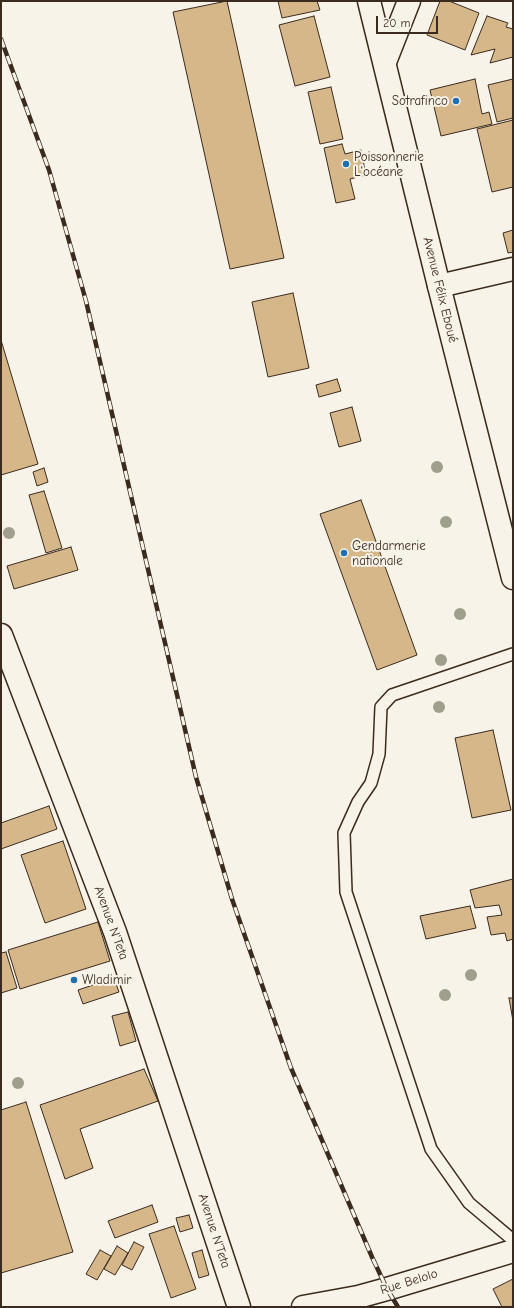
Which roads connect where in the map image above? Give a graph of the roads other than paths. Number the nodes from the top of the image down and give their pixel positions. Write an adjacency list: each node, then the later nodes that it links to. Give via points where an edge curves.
1 (369, 1): 3 (street, Avenue Félix Eboué)
2 (409, 1): 3 (street)
3 (385, 62): 5 (street, Avenue Félix Eboué)
4 (513, 270): 5 (street)
5 (439, 286): 6 (street, Avenue Félix Eboué)
6 (513, 578)
7 (1, 635): 11 (street, Avenue N'Teta, via 116,932)
8 (513, 654): 9 (lane, via 392,695 382,707 379,754 371,783 358,802 344,833 346,892 431,1149 469,1203)
9 (513, 1240)
10 (513, 1251): 12 (street, Rue Belolo, via 358,1297)
11 (239, 1307)
12 (303, 1307)

